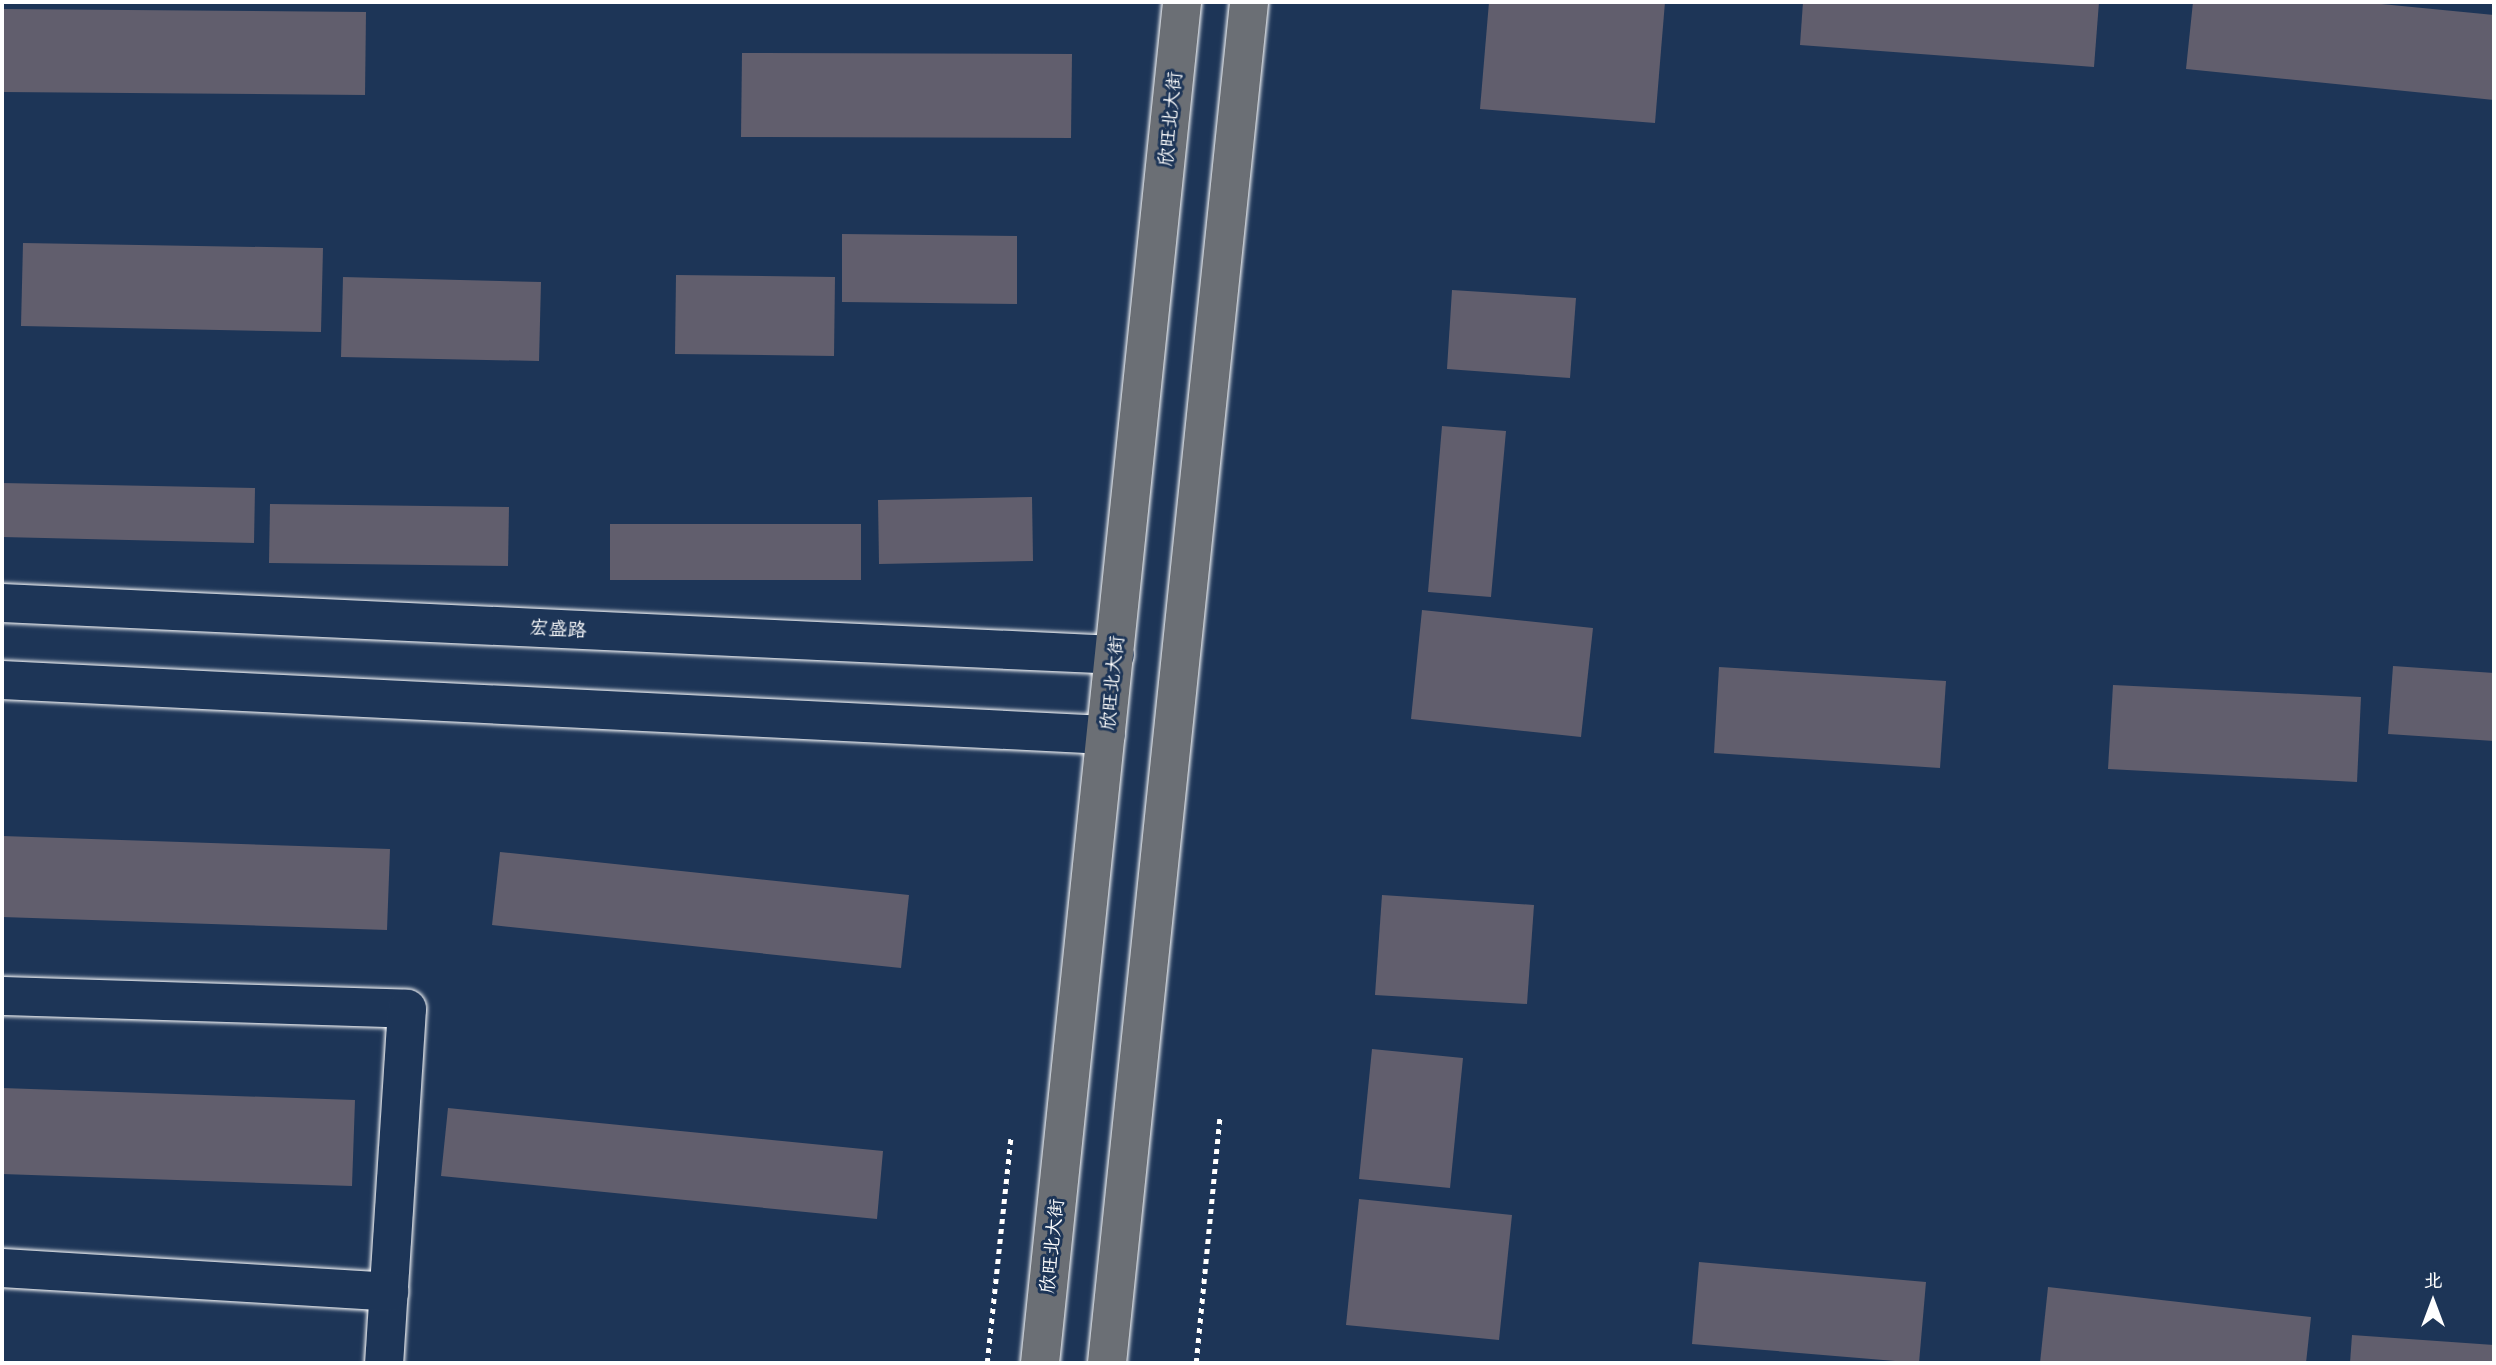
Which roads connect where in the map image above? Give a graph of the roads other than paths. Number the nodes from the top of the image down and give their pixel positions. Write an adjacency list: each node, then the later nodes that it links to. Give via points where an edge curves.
1 (1182, 2): 4 (main road, 欣旺北大街)
2 (1249, 2): 12 (main road)
3 (2, 603): 4 (street, 宏盛路)
4 (1115, 656): 6 (main road, 欣旺北大街)
5 (2, 680): 6 (street)
6 (1106, 734): 11 (main road, 欣旺北大街)
7 (2, 996): 9 (street, via 407,1009)
8 (2, 1268): 9 (street)
9 (389, 1292): 10 (street)
10 (384, 1363)
11 (1040, 1363)
12 (1107, 1363)

